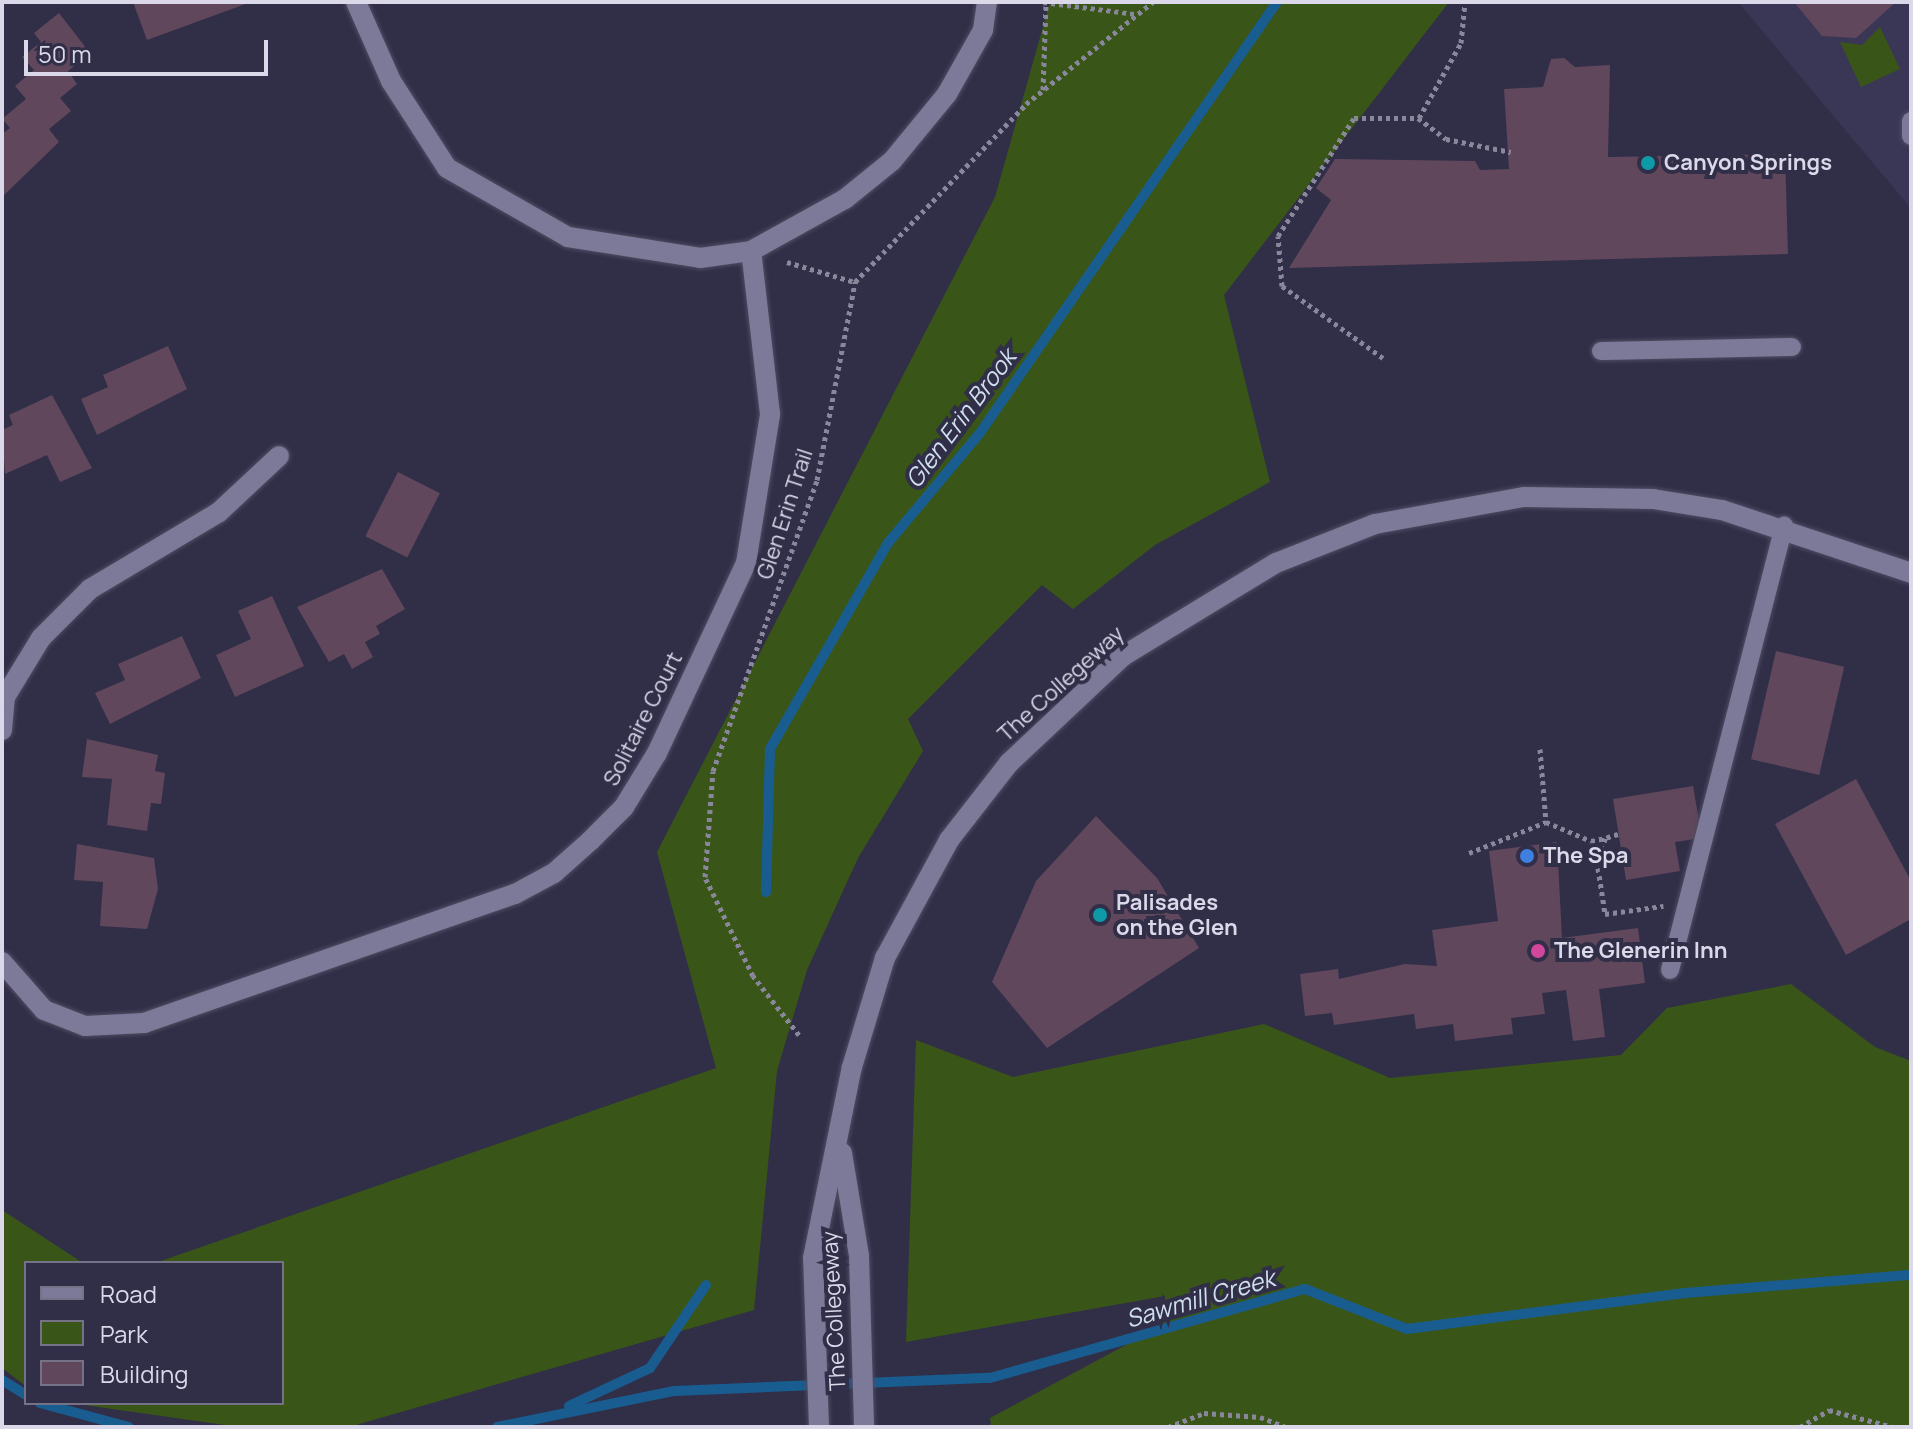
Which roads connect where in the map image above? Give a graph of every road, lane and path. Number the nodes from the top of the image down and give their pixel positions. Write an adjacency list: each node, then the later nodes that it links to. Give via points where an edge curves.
1 (356, 2): 12 (street, via 391,81 439,156 472,184 568,237 700,258)
2 (987, 2): 12 (street, via 983,30 947,94 892,161 845,199)
3 (1153, 2): 6 (path)
4 (1465, 2): 8 (path, via 1461,43)
5 (1045, 3): 6 (path); 7 (path)
6 (1137, 15): 7 (path)
7 (1043, 90): 13 (path)
8 (1418, 118): 11 (path, via 1446,139); 16 (path, via 1354,118 1278,236 1282,286)
9 (1911, 121): 10 (lane)
10 (1911, 136)
11 (1511, 152)
12 (751, 251): 13 (path); 27 (street, Solitaire Court, via 770,414 746,563 657,753 624,807 590,841 554,873 515,894 144,1023 85,1026 44,1010)
13 (855, 282): 29 (path, Glen Erin Trail, via 817,480 713,771 706,862 705,877 753,976)
14 (1792, 347): 15 (lane)
15 (1601, 351)
16 (1383, 358)
17 (279, 456): 20 (street, via 219,512 90,589 34,650 5,697)
18 (1784, 525): 19 (street, The Collegeway); 26 (lane); 30 (street, The Collegeway, via 1653,499 1575,495 1460,504 1375,524 1276,563 1191,609 1060,712 949,840 885,958 852,1067)
19 (1911, 573)
20 (2, 730)
21 (1540, 749): 22 (path)
22 (1546, 822): 24 (path, via 1591,841); 25 (path)
23 (1618, 834): 24 (path)
24 (1605, 838): 26 (path, via 1598,868 1605,914)
25 (1469, 853)
26 (1688, 902): 28 (lane)
27 (2, 962)
28 (1670, 970)
29 (799, 1035)
30 (841, 1145): 31 (street, The Collegeway, via 813,1258); 32 (street, The Collegeway, via 859,1256)
31 (819, 1427)
32 (864, 1427)
33 (1168, 1427): 34 (path, via 1204,1413 1260,1417)
34 (1286, 1427)
35 (1800, 1427): 36 (path, via 1829,1410)
36 (1893, 1427)

